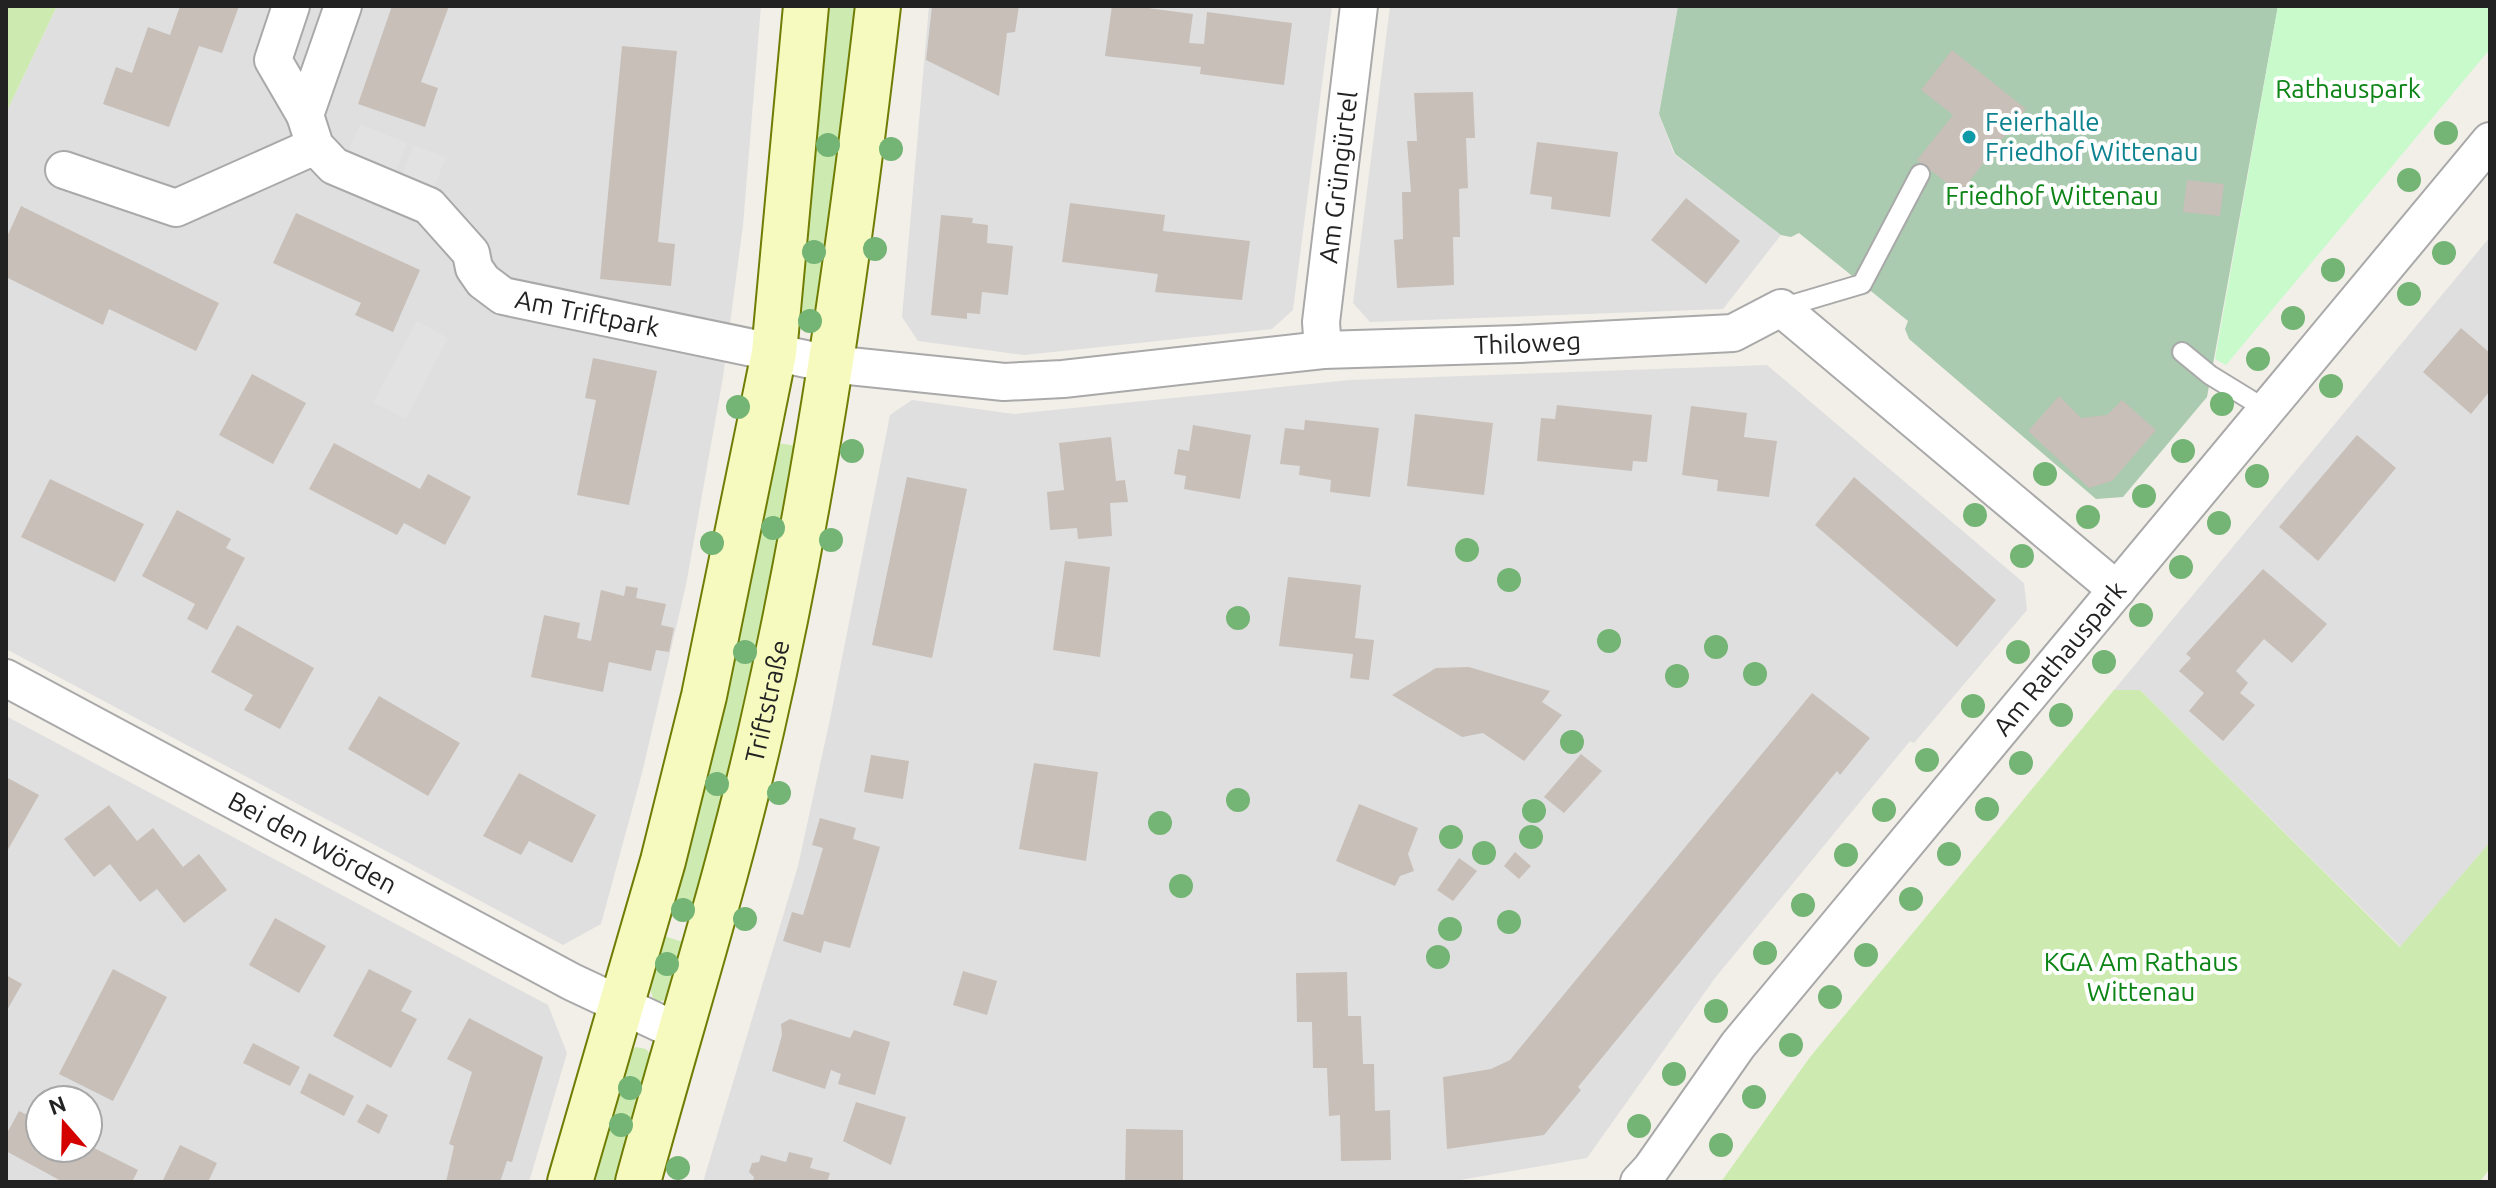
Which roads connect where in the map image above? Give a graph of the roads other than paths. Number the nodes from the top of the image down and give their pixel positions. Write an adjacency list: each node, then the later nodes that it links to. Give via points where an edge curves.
1 (291, 6): 6 (street, Am Triftpark, via 273,60)
2 (343, 6): 6 (street)
3 (806, 6): 13 (main road)
4 (878, 6): 14 (main road, Triftstraße)
5 (1359, 6): 11 (street, Am Grüngürtel, via 1321,322)
6 (310, 130): 8 (street, via 176,208); 13 (street, Am Triftpark, via 334,166 429,206 471,253 483,281 503,296)
7 (2490, 141): 15 (street, Am Rathauspark)
8 (64, 170)
9 (1920, 174): 10 (lane, via 1862,284)
10 (1781, 308): 11 (street, Thiloweg, via 1733,333); 16 (street)
11 (1323, 350): 14 (street, Thiloweg, via 1004,382)
12 (2182, 352): 15 (lane)
13 (774, 353): 14 (street); 18 (main road, via 704,696)
14 (830, 364): 19 (main road, Triftstraße, via 796,570 762,727)
15 (2267, 410): 16 (street, Am Rathauspark)
16 (2117, 590): 22 (street, Am Rathauspark, via 1738,1045)
17 (6, 678): 18 (street, Bei den Wörden)
18 (622, 1004): 19 (street); 20 (main road)
19 (681, 1033): 21 (main road, Triftstraße)
20 (570, 1182)
21 (638, 1182)
22 (1639, 1182)

